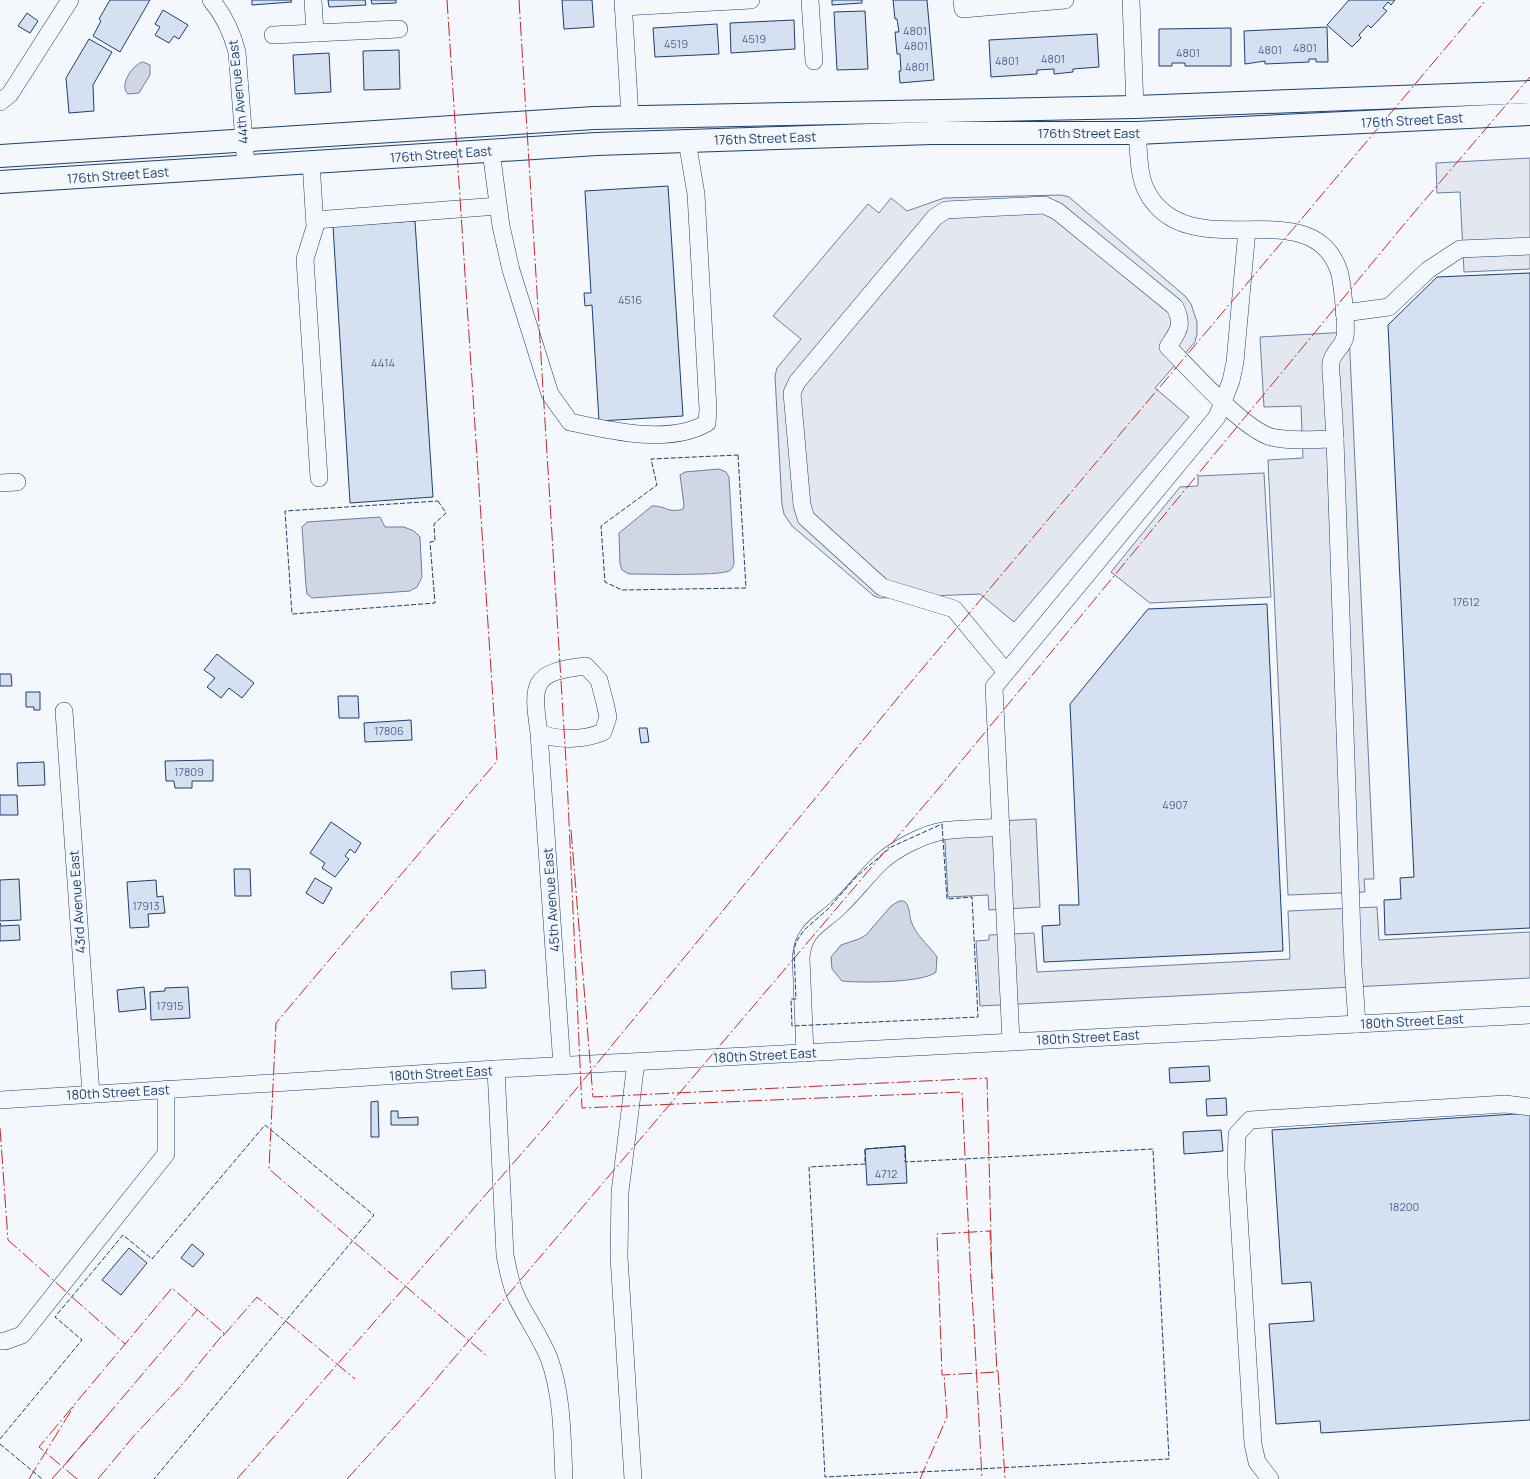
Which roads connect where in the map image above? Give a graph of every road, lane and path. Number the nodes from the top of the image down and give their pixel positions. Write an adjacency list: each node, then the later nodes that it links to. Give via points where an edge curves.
1 (70, 0): 15 (street, via 10,94)
2 (211, 0): 22 (street, 44th Avenue East, via 218,8 237,52)
3 (313, 0): 11 (street)
4 (752, 0): 9 (street)
5 (810, 0): 13 (street)
6 (962, 0): 7 (street, via 962,10)
7 (1065, 0)
8 (1131, 0): 16 (street)
9 (623, 3): 19 (street)
10 (399, 29): 11 (street)
11 (315, 32): 12 (street)
12 (273, 35)
13 (814, 61)
14 (1530, 92): 16 (main road, 176th Street East)
15 (0, 102)
16 (1135, 107): 17 (main road, 176th Street East)
17 (1104, 108): 19 (main road, 176th Street East); 20 (main road, via 1072,117 940,123 936,124)
18 (1530, 114): 21 (main road, 176th Street East)
19 (630, 117): 22 (main road, 176th Street East)
20 (932, 133): 21 (main road, 176th Street East); 23 (main road, 176th Street East)
21 (1137, 133): 31 (street, via 1146,191 1156,207 1165,215 1184,226)
22 (244, 140): 25 (main road, 176th Street East); 27 (street, 44th Avenue East)
23 (687, 141): 24 (main road, 176th Street East); 29 (street, via 696,194 708,409 707,423 695,430 662,435 609,430 570,422 550,394 511,270)
24 (491, 151): 26 (main road, 176th Street East); 29 (street)
25 (0, 156)
26 (311, 162): 27 (main road, 176th Street East); 30 (street)
27 (246, 166): 28 (main road, 176th Street East)
28 (0, 182)
29 (498, 206): 30 (street)
30 (315, 220): 36 (street, via 305,259)
31 (1247, 230): 33 (street, via 1284,230 1300,233 1322,243 1330,252 1339,271); 34 (street, via 1235,362)
32 (1530, 246): 33 (street, via 1460,249 1428,270 1389,307)
33 (1344, 313): 35 (street, via 1345,336 1331,364)
34 (1224, 403): 35 (street, via 1259,432 1270,436 1281,439); 39 (street, via 1209,427); 39 (street, via 1168,347 1180,329 1180,318 1175,307 1057,211 1044,205 946,210 935,217 797,382 792,393 802,506 806,518 882,587 954,609)
35 (1335, 439): 44 (street)
36 (320, 478)
37 (17, 482): 38 (street)
38 (0, 483)
39 (1006, 672): 42 (street, via 994,687)
40 (64, 711): 51 (street, 43rd Avenue East)
41 (539, 733): 41 (street, via 534,700 537,686 545,676 554,671 586,666 599,680 608,717 603,732 592,737 570,739); 48 (street, 45th Avenue East)
42 (1001, 827): 45 (street); 46 (street, via 942,831 895,851 868,875 840,907 810,932 802,946 801,958)
43 (1530, 1015): 44 (street, 180th Street East)
44 (1357, 1024): 45 (street, 180th Street East)
45 (1011, 1041): 46 (street, 180th Street East)
46 (805, 1053): 47 (street, 180th Street East)
47 (636, 1062): 48 (street, 180th Street East); 56 (street, via 620,1192 619,1257)
48 (562, 1066): 49 (street, 180th Street East)
49 (496, 1069): 50 (street, 180th Street East); 55 (street, via 505,1255 516,1296 540,1337 560,1396)
50 (166, 1090): 51 (street, 180th Street East); 54 (street, via 166,1154 22,1335)
51 (91, 1094): 52 (street, 180th Street East)
52 (0, 1100)
53 (1530, 1107): 57 (street, via 1505,1104 1250,1120 1237,1134 1236,1168 1253,1444 1257,1462)
54 (0, 1341)
55 (564, 1479)
56 (633, 1479)
57 (1270, 1479)

